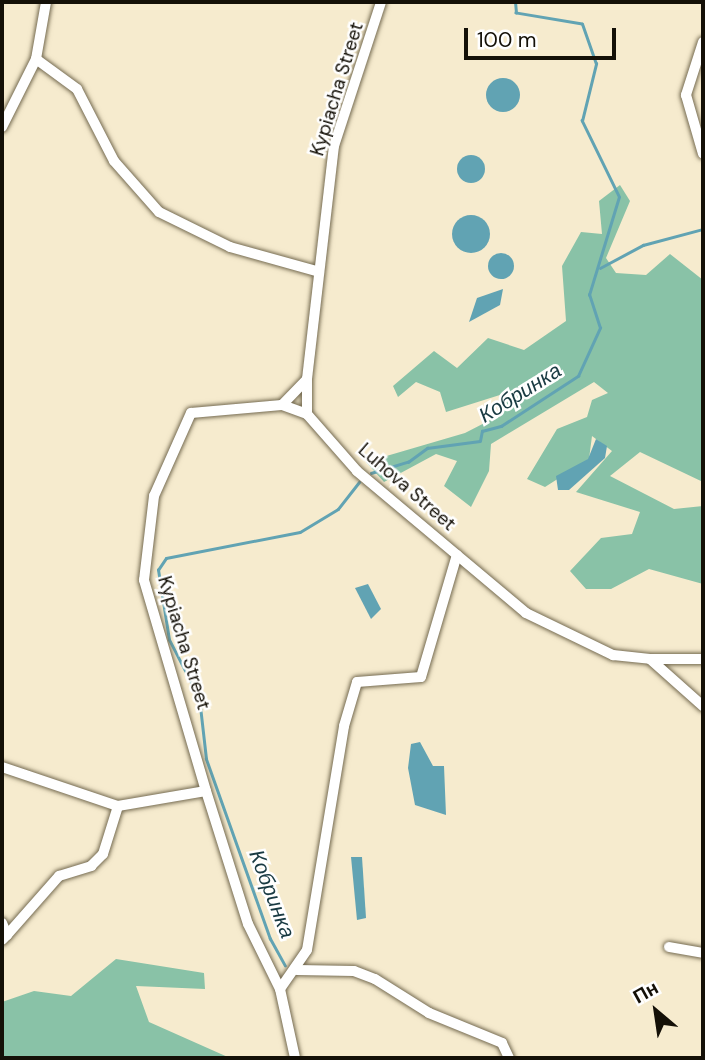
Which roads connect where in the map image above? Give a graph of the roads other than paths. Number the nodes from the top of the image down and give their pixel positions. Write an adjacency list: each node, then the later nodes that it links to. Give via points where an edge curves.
1 (46, 2): 4 (street)
2 (381, 2): 7 (street, Kypiacha Street, via 334,146)
3 (703, 43): 6 (street, via 686,95)
4 (36, 60): 5 (street); 7 (street, via 77,89 114,161 159,212 230,247)
5 (2, 127)
6 (703, 155)
7 (316, 271): 8 (street, Kypiacha Street)
8 (307, 379): 9 (street); 10 (street, Kypiacha Street)
9 (282, 405): 10 (street); 16 (street, Kypiacha Street, via 191,414 154,496 144,580)
10 (307, 414): 11 (street, Luhova Street, via 356,471)
11 (457, 555): 12 (street, Luhova Street, via 526,613 613,655); 22 (street, Luhova Street, via 421,677 358,682 344,726 307,950)
12 (650, 659): 13 (street, Luhova Street); 14 (street)
13 (703, 659)
14 (703, 706)
15 (2, 767): 17 (street)
16 (206, 791): 17 (street); 23 (street, via 248,925)
17 (118, 806): 19 (street, via 103,853 91,866 60,876)
18 (2, 923): 19 (street)
19 (4, 938)
20 (669, 947): 21 (street)
21 (703, 953)
22 (298, 970): 23 (street); 25 (street, via 354,971 502,1043)
23 (280, 989): 24 (street)
24 (295, 1058)
25 (509, 1058)

